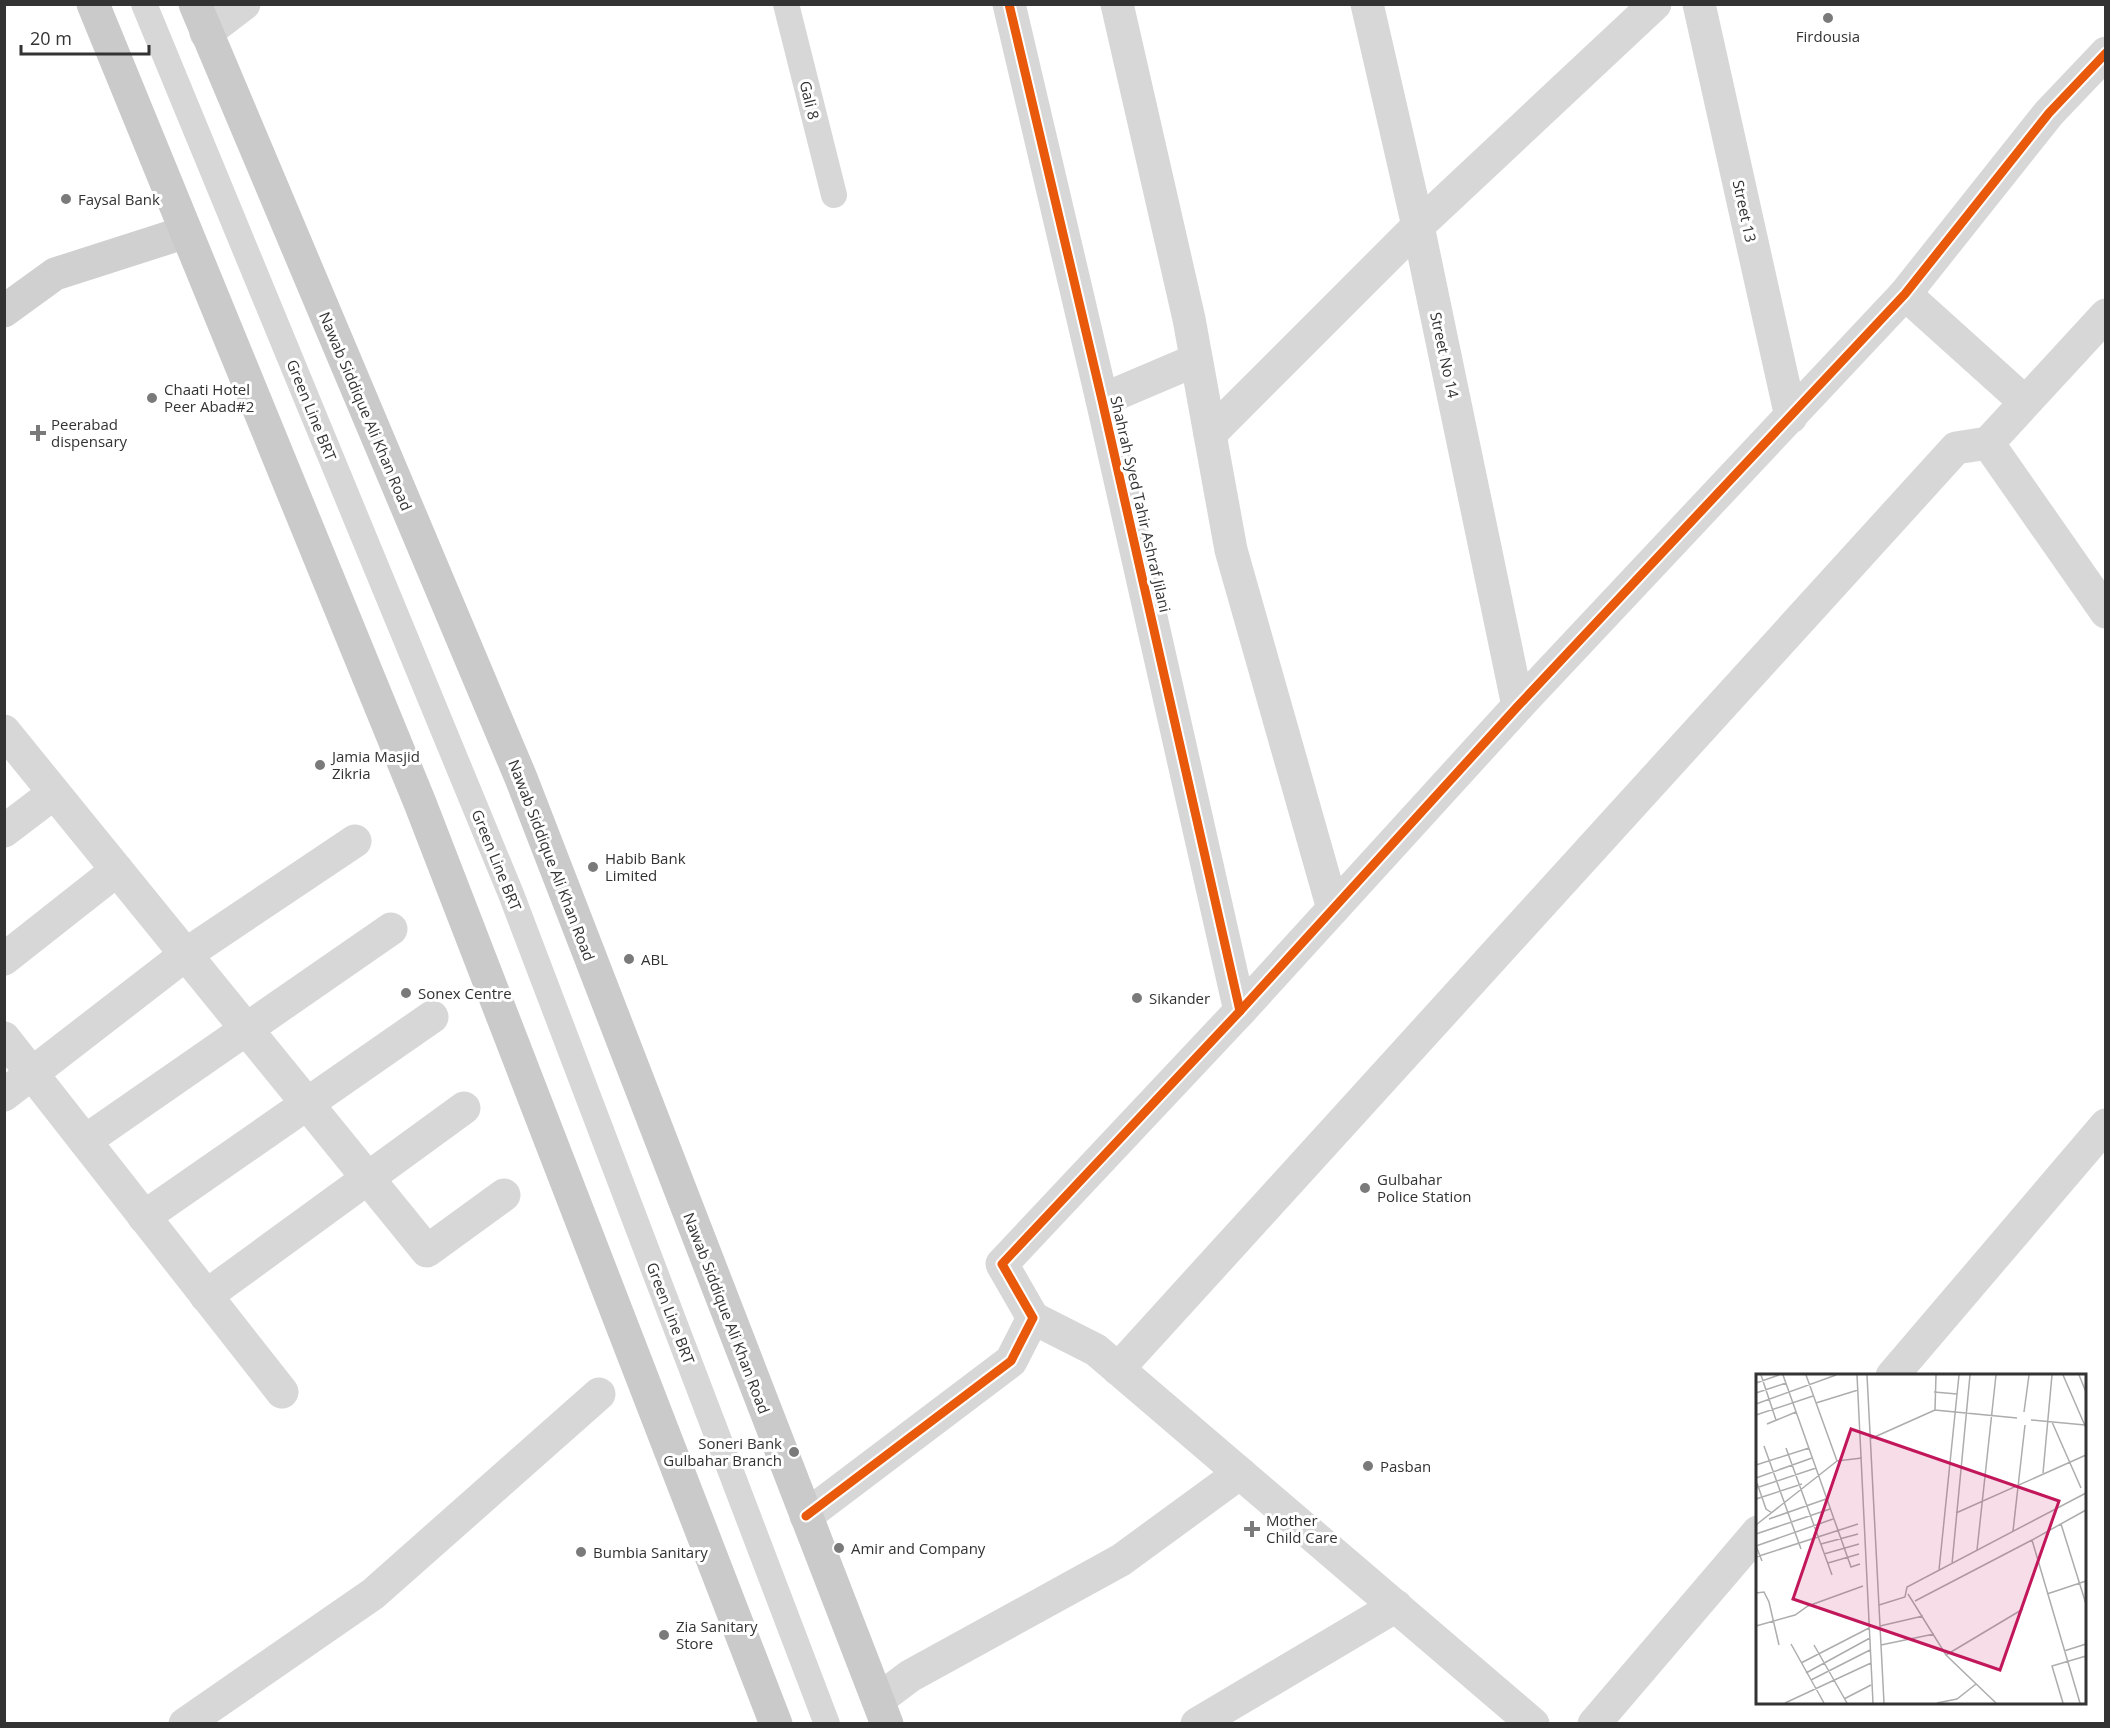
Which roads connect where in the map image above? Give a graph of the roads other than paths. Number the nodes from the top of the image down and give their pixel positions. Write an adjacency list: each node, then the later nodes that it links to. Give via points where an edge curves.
1 (93, 4): 14 (main road)
2 (144, 4): 61 (lane, Green Line BRT, via 511,894)
3 (244, 4): 10 (street)
4 (786, 4): 12 (lane, Gali 8)
5 (1010, 4): 19 (street, Shahrah Syed Tahir Ashraf Jilani)
6 (1117, 4): 18 (street)
7 (1367, 4): 13 (street, Street No 14)
8 (1655, 4): 13 (street)
9 (1700, 4): 21 (street, Street 13)
10 (201, 19): 55 (main road, Nawab Siddique Ali Khan Road, via 521,778)
11 (2106, 53): 15 (street, via 2049,113)
12 (834, 195)
13 (1418, 226): 22 (street); 25 (street, Street No 14)
14 (186, 232): 16 (street, via 55,274); 60 (main road, via 420,803)
15 (1905, 294): 20 (street); 21 (street)
16 (4, 311)
17 (2106, 315): 20 (street)
18 (1196, 360): 19 (street); 22 (street)
19 (1102, 400): 35 (street, Shahrah Syed Tahir Ashraf Jilani)
20 (2025, 402): 23 (street)
21 (1791, 417): 25 (street)
22 (1210, 434): 31 (street, via 1231,550)
23 (1988, 443): 24 (street); 50 (street, via 1956,448)
24 (2106, 612)
25 (1518, 706): 31 (street)
26 (4, 731): 27 (street)
27 (54, 793): 28 (street); 30 (street)
28 (4, 831)
29 (355, 841): 33 (street)
30 (117, 870): 33 (street); 34 (street)
31 (1332, 909): 35 (street)
32 (391, 929): 37 (street)
33 (185, 955): 37 (street); 39 (street)
34 (4, 959)
35 (1240, 1011): 49 (street, via 1002,1264)
36 (432, 1017): 41 (street)
37 (246, 1029): 41 (street); 44 (street)
38 (4, 1038): 39 (street)
39 (32, 1073): 40 (street); 44 (street)
40 (4, 1095)
41 (307, 1104): 45 (street); 47 (street)
42 (464, 1108): 45 (street)
43 (2106, 1125): 51 (street)
44 (85, 1141): 47 (street)
45 (367, 1178): 46 (street, via 427,1251); 48 (street)
46 (504, 1196)
47 (144, 1217): 48 (street)
48 (207, 1296): 52 (street)
49 (1033, 1318): 50 (street, via 1096,1350); 55 (street, via 1011,1361)
50 (1118, 1369): 54 (street)
51 (1894, 1374)
52 (282, 1392)
53 (599, 1394): 59 (street, via 373,1594)
54 (1240, 1473): 57 (street); 58 (street, via 1121,1560 910,1676)
55 (806, 1516): 58 (main road, Nawab Siddique Ali Khan Road)
56 (1756, 1535): 64 (street)
57 (1396, 1606): 62 (street); 63 (street)
58 (882, 1712)
59 (185, 1724)
60 (776, 1724)
61 (828, 1724)
62 (1197, 1724)
63 (1533, 1724)
64 (1594, 1724)

